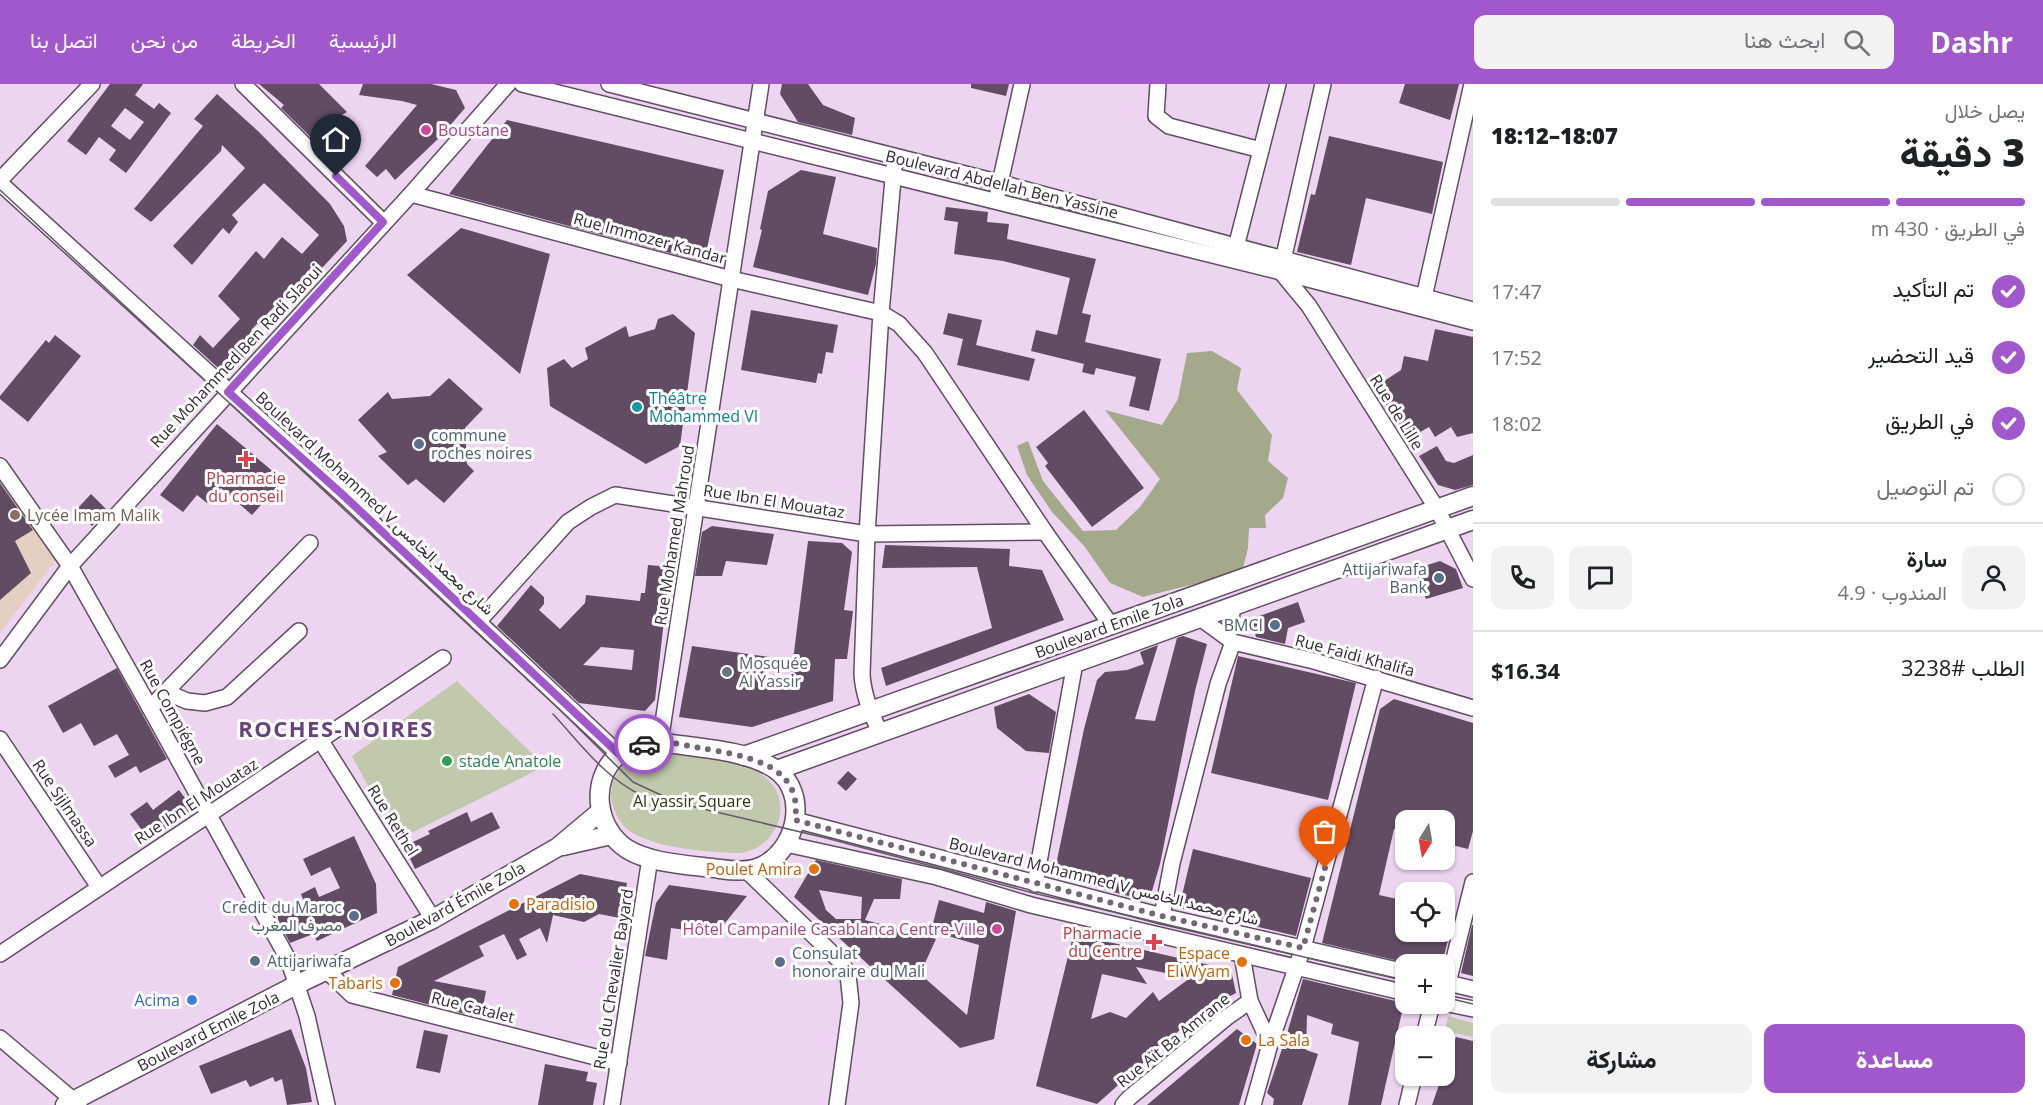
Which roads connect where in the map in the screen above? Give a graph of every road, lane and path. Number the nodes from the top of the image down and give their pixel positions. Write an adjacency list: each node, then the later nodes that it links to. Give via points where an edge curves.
1 (92, 84): 18 (street)
2 (243, 84): 22 (street)
3 (508, 84): 20 (street, Rue Mohammed Ben Radi Slaoui)
4 (522, 84): 12 (street, Boulevard Abdellah Ben Yassine)
5 (609, 84): 13 (street, Boulevard Abdellah Ben Yassine)
6 (761, 84): 13 (street, Rue Mohamed Mahroud)
7 (1022, 84): 19 (street)
8 (1158, 84): 15 (street, via 1156,116 1169,126)
9 (1278, 84): 15 (street)
10 (1323, 84): 24 (street)
11 (1472, 84): 26 (street)
12 (582, 91): 14 (street, Boulevard Abdellah Ben Yassine)
13 (755, 120): 14 (street, Rue Mohamed Mahroud); 16 (street, Boulevard Abdellah Ben Yassine)
14 (752, 142): 17 (street, Boulevard Abdellah Ben Yassine); 25 (street, Rue Mohamed Mahroud)
15 (1261, 150): 23 (street)
16 (896, 156): 17 (street); 19 (street, Boulevard Abdellah Ben Yassine)
17 (893, 175): 21 (street, Boulevard Abdellah Ben Yassine); 28 (street)
18 (0, 182): 30 (street, Boulevard Mohammed V شارع محمد الخامس)
19 (1001, 183): 21 (street); 23 (street, Boulevard Abdellah Ben Yassine)
20 (411, 194): 22 (street, Rue Mohammed Ben Radi Slaoui); 25 (street, Rue Immozer Kandar)
21 (996, 202): 24 (street, Boulevard Abdellah Ben Yassine)
22 (383, 222): 30 (street, Rue Mohammed Ben Radi Slaoui)
23 (1236, 247): 24 (street, Boulevard Abdellah Ben Yassine)
24 (1282, 266): 26 (street, Boulevard Abdellah Ben Yassine); 34 (street, Rue de Lille)
25 (731, 279): 28 (street, Rue Immozer Kandar); 33 (street, Rue Mohamed Mahroud)
26 (1423, 303): 27 (street, Boulevard Abdellah Ben Yassine); 29 (street, Boulevard Abdellah Ben Yassine)
27 (1473, 310)
28 (881, 313): 37 (street, via 899,324 925,352); 38 (street)
29 (1473, 322)
30 (228, 392): 40 (street, Rue Mohammed Ben Radi Slaoui); 44 (street, Boulevard Mohammed V شارع محمد الخامس)
31 (0, 466): 40 (street, Rue Compiégne)
32 (1473, 496): 34 (main road, Boulevard Emile Zola)
33 (697, 506): 38 (street, Rue Ibn El Mouataz); 44 (street, Rue Ibn El Mouataz, via 615,495 591,507 568,522); 59 (street, Rue Mohamed Mahroud)
34 (1437, 509): 36 (street, Rue de Lille); 45 (main road, Boulevard Emile Zola)
35 (1473, 520): 36 (main road, Boulevard Emile Zola)
36 (1447, 529): 41 (street, Rue de Lille); 42 (main road, Boulevard Emile Zola)
37 (1045, 532): 38 (street, Rue Ibn El Mouataz); 45 (street)
38 (867, 534): 55 (street, via 862,675)
39 (310, 543): 52 (street)
40 (69, 566): 48 (street, Rue Mohammed Ben Radi Slaoui); 53 (street, Rue Compiégne)
41 (1473, 579)
42 (1233, 606): 43 (main road, Boulevard Emile Zola); 47 (street)
43 (1200, 618): 47 (street, Rue Faidi Khalifa); 50 (main road, Boulevard Emile Zola)
44 (478, 622): 60 (street, Boulevard Mohammed V شارع محمد الخامس)
45 (1111, 625): 55 (main road, Boulevard Emile Zola)
46 (299, 631): 52 (street, via 227,698 205,703)
47 (1231, 640): 51 (street, Rue Faidi Khalifa); 74 (street, via 1172,863)
48 (1, 658)
49 (442, 658): 58 (street, Rue Ibn El Mouataz)
50 (1075, 663): 56 (main road, Boulevard Emile Zola); 72 (street)
51 (1376, 678): 54 (street, Rue Faidi Khalifa); 76 (street)
52 (166, 692): 53 (street)
53 (150, 708): 64 (street, Rue Compiégne)
54 (1473, 708)
55 (870, 711): 56 (street); 61 (main road, Boulevard Emile Zola)
56 (880, 732): 62 (main road, Boulevard Emile Zola)
57 (0, 739): 73 (street, Rue Sijlmassa)
58 (321, 741): 64 (street, Rue Ibn El Mouataz); 75 (street, Rue Rethel)
59 (660, 742): 60 (main road, via 637,745); 61 (main road)
60 (619, 754): 63 (main road, via 601,782)
61 (744, 756): 62 (main road)
62 (777, 770): 65 (main road, via 791,789)
63 (601, 811): 66 (main road); 68 (main road, Boulevard Émile Zola)
64 (209, 814): 73 (street, Rue Ibn El Mouataz); 84 (street, Rue Compiégne)
65 (795, 820): 67 (main road); 72 (street, Boulevard Mohammed V شارع محمد الخامس)
66 (611, 835): 68 (main road, Boulevard Émile Zola); 69 (main road, via 629,850)
67 (786, 844): 70 (main road, via 776,857); 79 (street, via 937,877 1031,905)
68 (558, 847): 75 (main road, Boulevard Émile Zola)
69 (650, 858): 70 (main road); 93 (street, Rue du Chevalier Bayard)
70 (746, 870): 98 (street, via 842,963 848,975 851,1003)
71 (1473, 882): 78 (street)
72 (1035, 884): 74 (street, Boulevard Mohammed V شارع محمد الخامس)
73 (99, 887): 77 (street, Rue Ibn El Mouataz)
74 (1162, 916): 76 (street, Boulevard Mohammed V شارع محمد الخامس)
75 (433, 919): 80 (main road, Boulevard Émile Zola)
76 (1303, 948): 81 (street); 82 (street, Boulevard Mohammed V شارع محمد الخامس)
77 (0, 954)
78 (1454, 954)
79 (1242, 955): 81 (street); 88 (street)
80 (351, 960): 83 (main road, Boulevard Emile Zola)
81 (1295, 967): 87 (street); 92 (street)
82 (1395, 969)
83 (327, 971): 84 (main road, Boulevard Emile Zola); 93 (street, Rue Catalet, via 352,995)
84 (298, 984): 95 (main road, Boulevard Emile Zola); 96 (street, Rue Compiégne)
85 (1455, 984): 86 (street)
86 (1473, 989)
87 (1395, 990)
88 (1250, 1002): 92 (street, Rue Aït Ba Amrane); 99 (street, Rue Aït Ba Amrane)
89 (1455, 1005): 90 (street)
90 (1473, 1009)
91 (0, 1038): 95 (street)
92 (1270, 1044): 100 (street)
93 (619, 1063): 97 (street, Rue du Chevalier Bayard)
94 (1412, 1086): 101 (street)
95 (72, 1104)
96 (327, 1105)
97 (612, 1105)
98 (837, 1105)
99 (1123, 1105)
100 (1253, 1105)
101 (1407, 1105)

